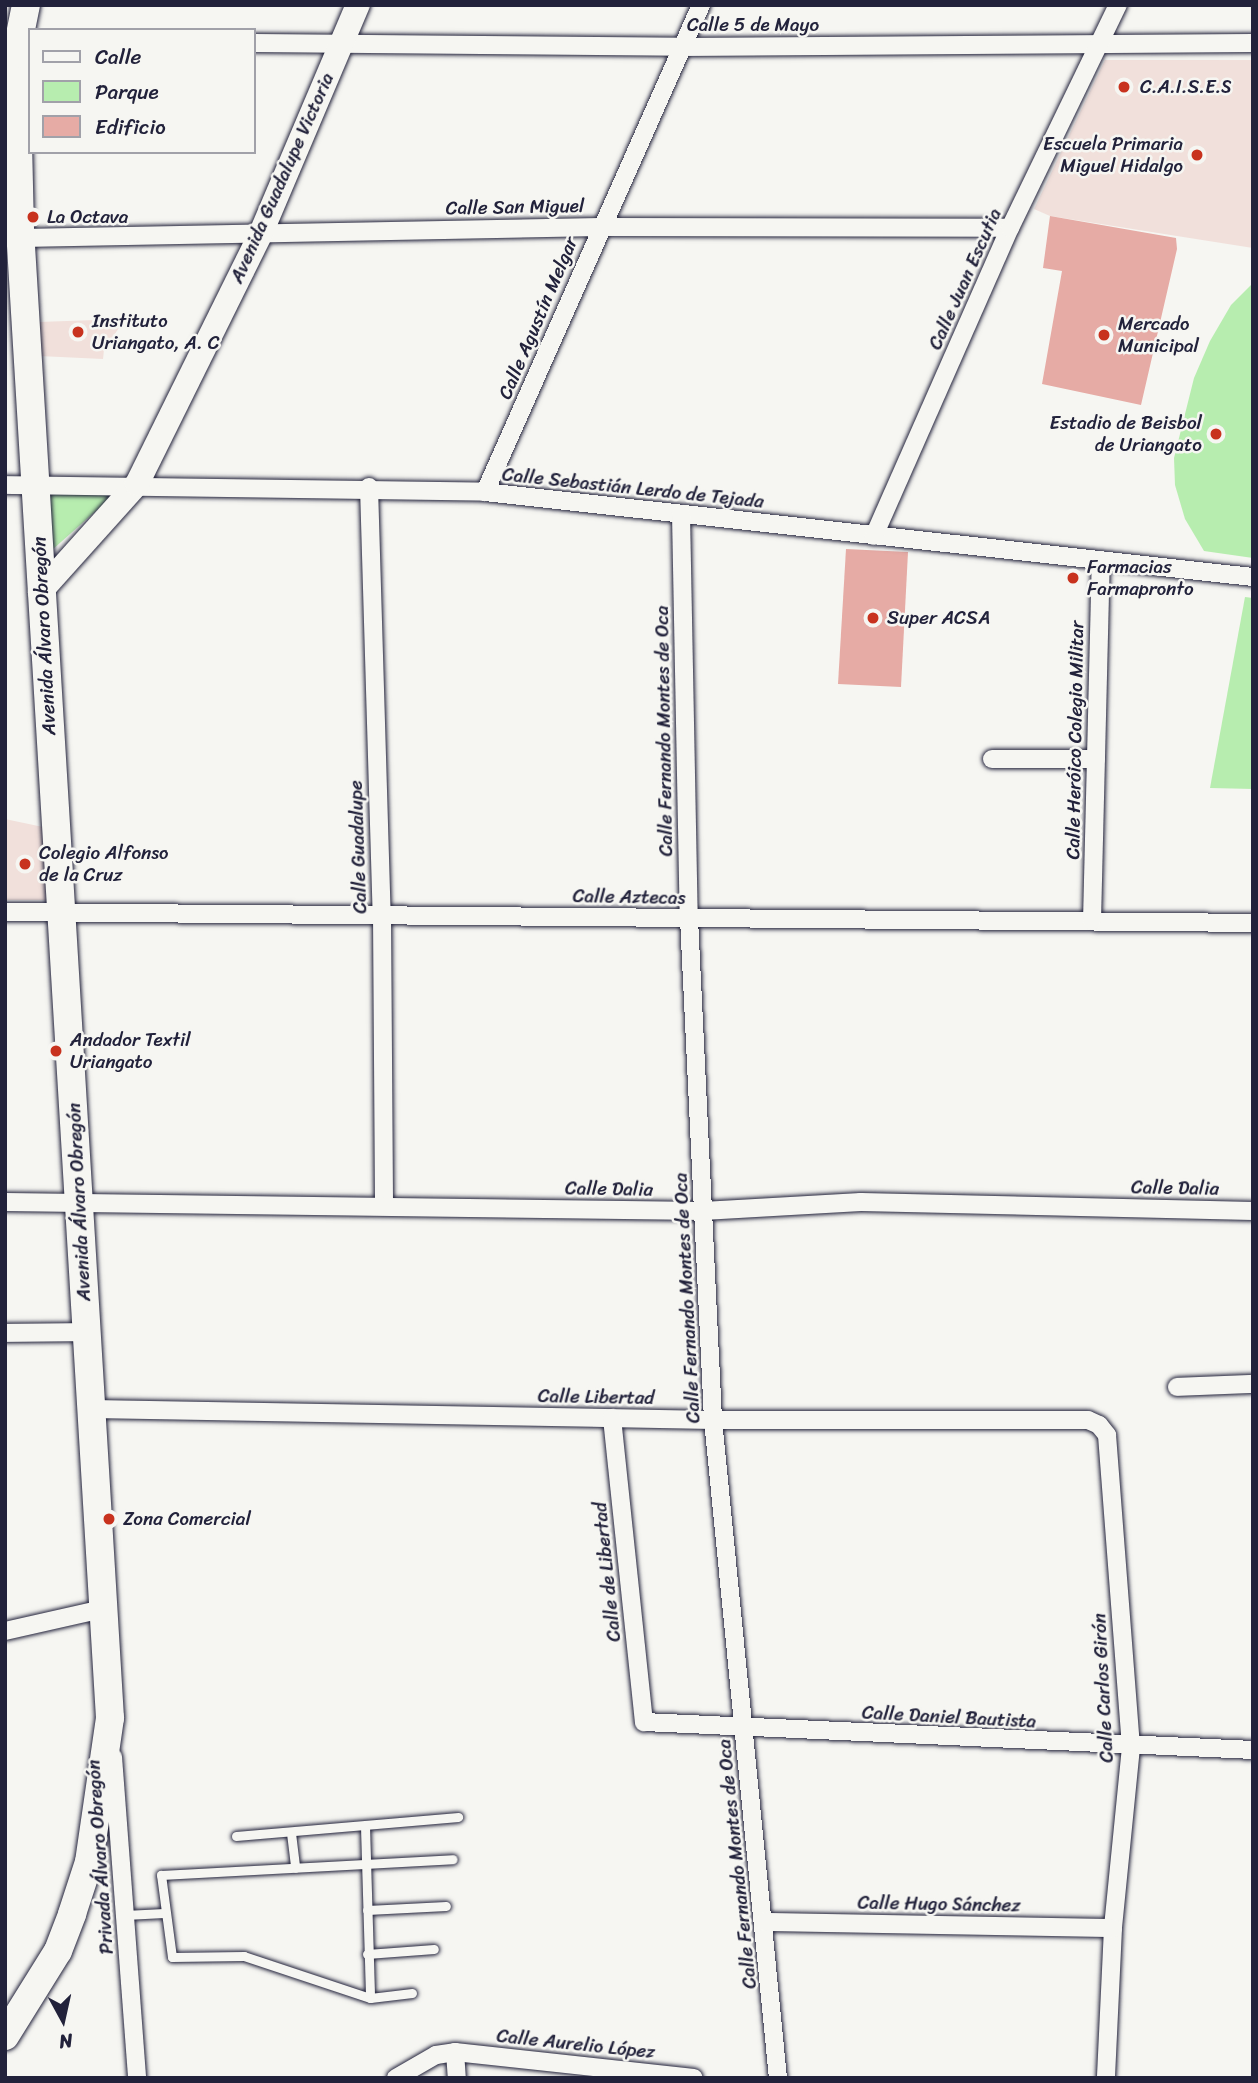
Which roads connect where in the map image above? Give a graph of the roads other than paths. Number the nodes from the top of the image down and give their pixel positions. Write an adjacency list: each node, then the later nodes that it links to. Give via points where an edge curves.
1 (26, 5): 9 (main road, Avenida Álvaro Obregón)
2 (358, 5): 8 (street, Avenida Guadalupe Victoria)
3 (701, 5): 10 (street, Calle Agustín Melgar)
4 (1118, 5): 6 (street, Calle Juan Escutia)
5 (256, 43): 8 (street, Calle 5 de Mayo)
6 (1100, 43): 7 (street, Calle 5 de Mayo); 10 (street, Calle 5 de Mayo); 12 (street, Calle Juan Escutia)
7 (1253, 43)
8 (340, 44): 10 (street, Calle 5 de Mayo); 14 (street, Avenida Guadalupe Victoria)
9 (18, 47): 13 (main road, Avenida Álvaro Obregón)
10 (682, 47): 11 (street, Calle Agustín Melgar)
11 (600, 227): 12 (street, Calle San Miguel); 14 (street, Calle San Miguel); 19 (street, Calle Agustín Melgar)
12 (1010, 228): 21 (street, Calle Juan Escutia)
13 (15, 233): 14 (street, Calle San Miguel); 17 (main road, Avenida Álvaro Obregón)
14 (261, 233): 15 (street, Avenida Guadalupe Victoria)
15 (137, 484): 17 (street, Calle Sebastián Lerdo de Tejada); 18 (street, Calle Sebastián Lerdo de Tejada); 24 (street, Avenida Guadalupe Victoria)
16 (5, 485): 17 (street, Calle Sebastián Lerdo de Tejada)
17 (35, 485): 24 (main road, Avenida Álvaro Obregón)
18 (369, 487): 19 (street, Calle Sebastián Lerdo de Tejada); 29 (street, Calle Guadalupe)
19 (485, 492): 20 (street, Calle Sebastián Lerdo de Tejada)
20 (681, 514): 21 (street, Calle Sebastián Lerdo de Tejada); 30 (street, Calle Fernando Montes de Oca)
21 (874, 536): 22 (street, Calle Sebastián Lerdo de Tejada)
22 (1101, 560): 23 (street, Calle Sebastián Lerdo de Tejada); 26 (street, Calle Heróico Colegio Militar)
23 (1253, 577)
24 (40, 592): 28 (main road, Avenida Álvaro Obregón)
25 (992, 759): 26 (street)
26 (1096, 759): 31 (street, Calle Heróico Colegio Militar)
27 (5, 912): 28 (street, Calle Aztecas)
28 (61, 912): 29 (street, Calle Aztecas); 34 (main road, Avenida Álvaro Obregón)
29 (382, 915): 30 (street, Calle Aztecas); 35 (street, Calle Guadalupe)
30 (689, 918): 31 (street, Calle Aztecas); 36 (street, Calle Fernando Montes de Oca)
31 (1092, 921): 32 (street, Calle Aztecas)
32 (1253, 923)
33 (5, 1202): 34 (street, Calle Dalia)
34 (79, 1202): 35 (street, Calle Dalia); 38 (main road, Avenida Álvaro Obregón)
35 (384, 1206): 36 (street, Calle Dalia)
36 (703, 1211): 37 (street, Calle Dalia, via 861,1202); 44 (street, Calle Fernando Montes de Oca)
37 (1253, 1211)
38 (86, 1332): 39 (street); 42 (main road, Avenida Álvaro Obregón)
39 (5, 1333)
40 (1253, 1384): 41 (street)
41 (1177, 1387)
42 (92, 1409): 43 (street, Calle Libertad); 46 (main road, Avenida Álvaro Obregón)
43 (612, 1418): 44 (street, Calle Libertad); 49 (street, Calle de Libertad)
44 (713, 1420): 45 (street, Calle Libertad, via 1087,1420); 50 (street, Calle Fernando Montes de Oca)
45 (1099, 1425): 51 (street, Calle Carlos Girón, via 1107,1435)
46 (103, 1609): 47 (street); 48 (main road, Avenida Álvaro Obregón)
47 (5, 1631)
48 (110, 1718): 63 (street, Privada Álvaro Obregón); 70 (main road, Avenida Álvaro Obregón, via 89,1862 77,1901 58,1951)
49 (644, 1721): 50 (street, Calle Daniel Bautista)
50 (745, 1728): 51 (street, Calle Daniel Bautista); 64 (street, Calle Fernando Montes de Oca)
51 (1131, 1747): 52 (street, Calle Daniel Bautista); 65 (street, Calle Carlos Girón)
52 (1253, 1749)
53 (458, 1817): 54 (lane)
54 (365, 1826): 55 (lane); 58 (lane)
55 (291, 1833): 56 (lane); 59 (lane)
56 (236, 1836)
57 (453, 1859): 58 (lane)
58 (366, 1865): 59 (lane); 61 (lane)
59 (295, 1868): 62 (lane, via 161,1875)
60 (446, 1906): 61 (lane)
61 (367, 1910): 67 (lane)
62 (164, 1913): 63 (lane); 69 (lane, via 172,1957 244,1956)
63 (125, 1915): 72 (street, Privada Álvaro Obregón)
64 (765, 1922): 65 (street, Calle Hugo Sánchez); 76 (street, Calle Fernando Montes de Oca)
65 (1113, 1928): 77 (street, Calle Carlos Girón)
66 (434, 1949): 67 (lane)
67 (368, 1954): 69 (lane)
68 (412, 1993): 69 (lane)
69 (370, 1998)
70 (5, 2036)
71 (455, 2052): 73 (street, via 436,2054); 74 (street); 75 (street, Calle Aurelio López)
72 (137, 2078)
73 (396, 2078)
74 (457, 2078)
75 (694, 2078)
76 (778, 2078)
77 (1106, 2078)

